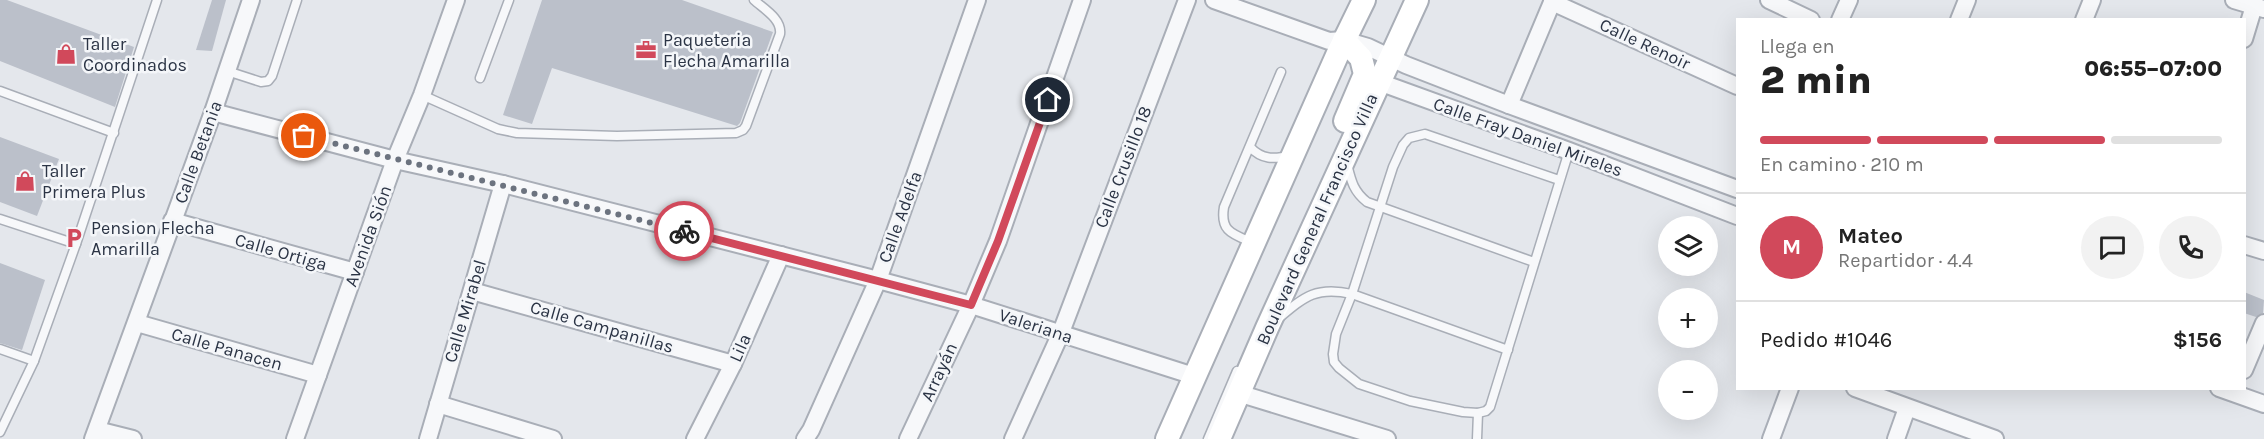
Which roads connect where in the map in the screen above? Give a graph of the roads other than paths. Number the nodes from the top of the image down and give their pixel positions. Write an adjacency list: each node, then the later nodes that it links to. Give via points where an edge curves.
1 (157, 0): 36 (lane)
2 (251, 0): 28 (street, Calle Betania)
3 (297, 0): 28 (lane, via 268,81)
4 (456, 0): 33 (street, Avenida Sión)
5 (498, 0): 18 (lane)
6 (754, 0): 33 (lane, via 776,19 781,29 746,126 736,133 517,133 498,129)
7 (977, 0): 57 (street, Calle Adelfa)
8 (1082, 0): 60 (street, Arrayán, via 1002,231)
9 (1187, 0): 64 (street, Calle Crusillo 18)
10 (1214, 0): 26 (street)
11 (1364, 0): 26 (main road)
12 (1417, 0): 27 (main road, Boulevard General Francisco Villa)
13 (1769, 0): 21 (street)
14 (1849, 0): 22 (street)
15 (1967, 0): 23 (street)
16 (2092, 0): 24 (street)
17 (2234, 0): 20 (street)
18 (508, 1): 30 (lane)
19 (1553, 1): 31 (street, Calle Renoir); 34 (street)
20 (2259, 8): 25 (street)
21 (1807, 18)
22 (1841, 18)
23 (1960, 18)
24 (2085, 18)
25 (2246, 35)
26 (1346, 45): 27 (main road, via 1363,61); 39 (main road); 92 (lane)
27 (1378, 64): 34 (street, Calle Fray Daniel Mireles); 38 (street, Calle Fray Daniel Mireles); 40 (main road, Boulevard General Francisco Villa); 51 (main road, via 1303,222)
28 (227, 71): 35 (street, Calle Betania)
29 (1281, 72): 37 (lane)
30 (480, 78)
31 (1736, 86)
32 (0, 91): 36 (lane)
33 (423, 95): 41 (street, Avenida Sión)
34 (1509, 105): 44 (street, Calle Fray Daniel Mireles)
35 (213, 112): 41 (street, Valeriana); 48 (street, Calle Betania)
36 (114, 133): 50 (lane)
37 (1250, 147): 39 (lane, via 1267,158); 49 (lane, via 1222,219 1231,232)
38 (1569, 151): 42 (lane); 46 (street, Calle Fray Daniel Mireles)
39 (1292, 156): 49 (main road)
40 (1346, 158): 45 (lane, via 1357,195); 51 (main road, Boulevard General Francisco Villa)
41 (395, 160): 43 (street, Valeriana); 56 (street, Avenida Sión)
42 (1558, 180): 45 (lane, via 1425,134 1418,135 1403,145); 55 (lane)
43 (503, 184): 54 (street, Valeriana); 58 (street, Calle Mirabel)
44 (1736, 189)
45 (1380, 208): 55 (lane); 59 (lane)
46 (1736, 216)
47 (0, 219): 50 (lane)
48 (172, 221): 56 (street, Calle Ortiga); 62 (street, Calle Betania)
49 (1253, 243): 71 (main road)
50 (76, 244): 67 (lane)
51 (1301, 245): 63 (main road, Boulevard General Francisco Villa); 93 (lane, via 1228,389)
52 (2246, 246): 53 (street)
53 (2264, 251)
54 (781, 255): 57 (street, Valeriana); 68 (street, Lila)
55 (1534, 262): 66 (lane)
56 (355, 272): 70 (street, Avenida Sión)
57 (878, 280): 60 (street, Valeriana); 83 (street, Calle Adelfa)
58 (471, 291): 68 (street, Calle Campanillas); 76 (street, Calle Mirabel)
59 (1352, 294): 63 (lane, via 1334,290 1308,295); 66 (lane); 79 (lane, via 1334,345 1339,368 1359,384 1400,398)
60 (971, 305): 64 (street, Valeriana); 89 (street, Arrayán)
61 (2264, 322): 69 (street)
62 (137, 323): 70 (street, Calle Panacen); 82 (street, Calle Betania)
63 (1267, 328): 75 (main road, Boulevard General Francisco Villa)
64 (1060, 334): 71 (street, Valeriana); 90 (street, Calle Crusillo 18)
65 (0, 349): 67 (lane)
66 (1508, 350): 79 (lane, via 1493,401 1486,411)
67 (34, 361): 81 (lane)
68 (733, 364): 88 (street, Lila)
69 (2246, 365)
70 (318, 375): 85 (street, Avenida Sión)
71 (1194, 376): 91 (main road)
72 (1789, 390): 97 (street)
73 (1860, 390): 78 (street)
74 (2230, 390): 77 (street)
75 (1238, 393): 80 (street); 94 (main road, Boulevard General Francisco Villa)
76 (438, 404): 86 (street, Calle Mirabel); 87 (street)
77 (2264, 404)
78 (1907, 408): 98 (street); 99 (street)
79 (1478, 413): 96 (lane)
80 (1328, 431): 95 (street)
81 (0, 432)
82 (95, 435): 84 (street)
83 (808, 435)
84 (133, 439)
85 (295, 439)
86 (428, 439)
87 (553, 439)
88 (695, 439)
89 (908, 439)
90 (1013, 439)
91 (1167, 439)
92 (1177, 439)
93 (1208, 439)
94 (1219, 439)
95 (1387, 439)
96 (1477, 439)
97 (1771, 439)
98 (1896, 439)
99 (1995, 439)

